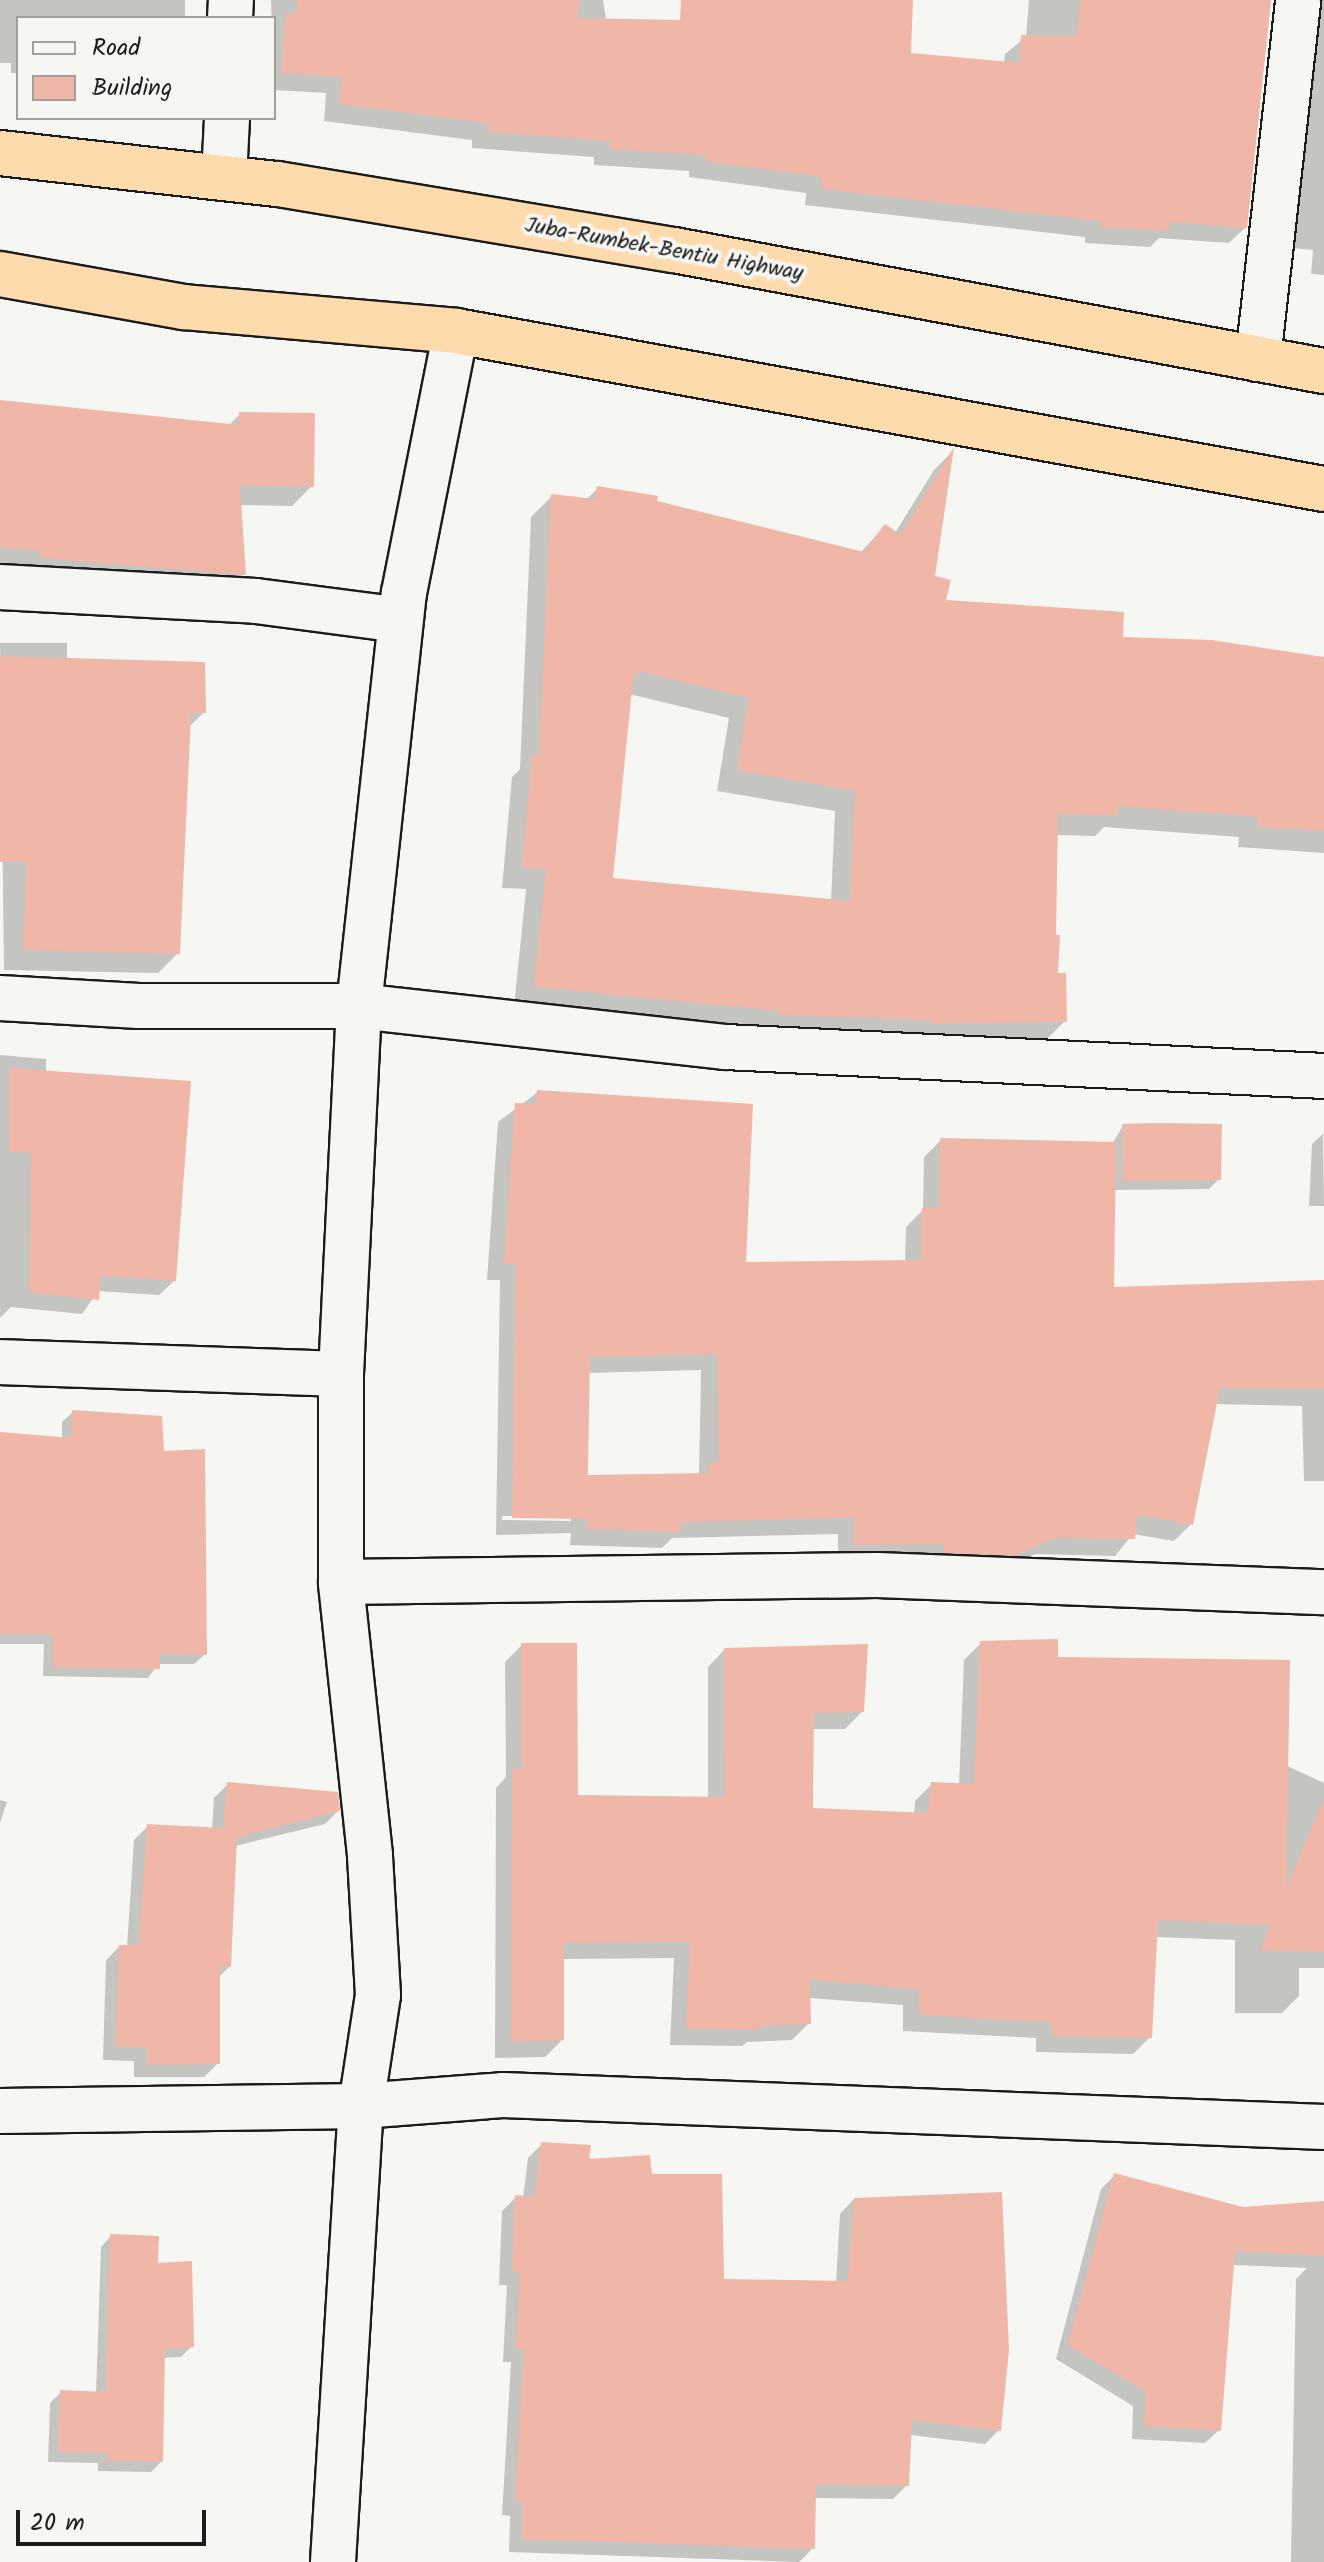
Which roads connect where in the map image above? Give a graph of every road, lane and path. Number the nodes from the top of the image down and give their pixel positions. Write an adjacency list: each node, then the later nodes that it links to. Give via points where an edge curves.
1 (1298, 0): 7 (street)
2 (227, 120): 4 (street)
3 (0, 153): 4 (highway, Juba-Rumbek-Bentiu Highway)
4 (224, 178): 7 (highway, Juba-Rumbek-Bentiu Highway, via 674,250)
5 (0, 274): 6 (highway, via 184,307)
6 (456, 331): 9 (highway); 11 (street)
7 (1258, 359): 8 (highway, Juba-Rumbek-Bentiu Highway)
8 (1324, 371)
9 (1324, 489)
10 (0, 587): 11 (street, via 256,601)
11 (400, 620): 13 (street)
12 (0, 998): 13 (street, via 139,1006)
13 (359, 1006): 14 (street, via 725,1047); 16 (street)
14 (1324, 1076)
15 (0, 1362): 16 (street)
16 (341, 1374): 17 (street)
17 (341, 1582): 18 (street, via 877,1575); 19 (street, via 370,1855 378,1995)
18 (1324, 1592)
19 (361, 2106): 20 (street); 21 (street, via 503,2095); 22 (street)
20 (0, 2111)
21 (1324, 2127)
22 (333, 2562)

